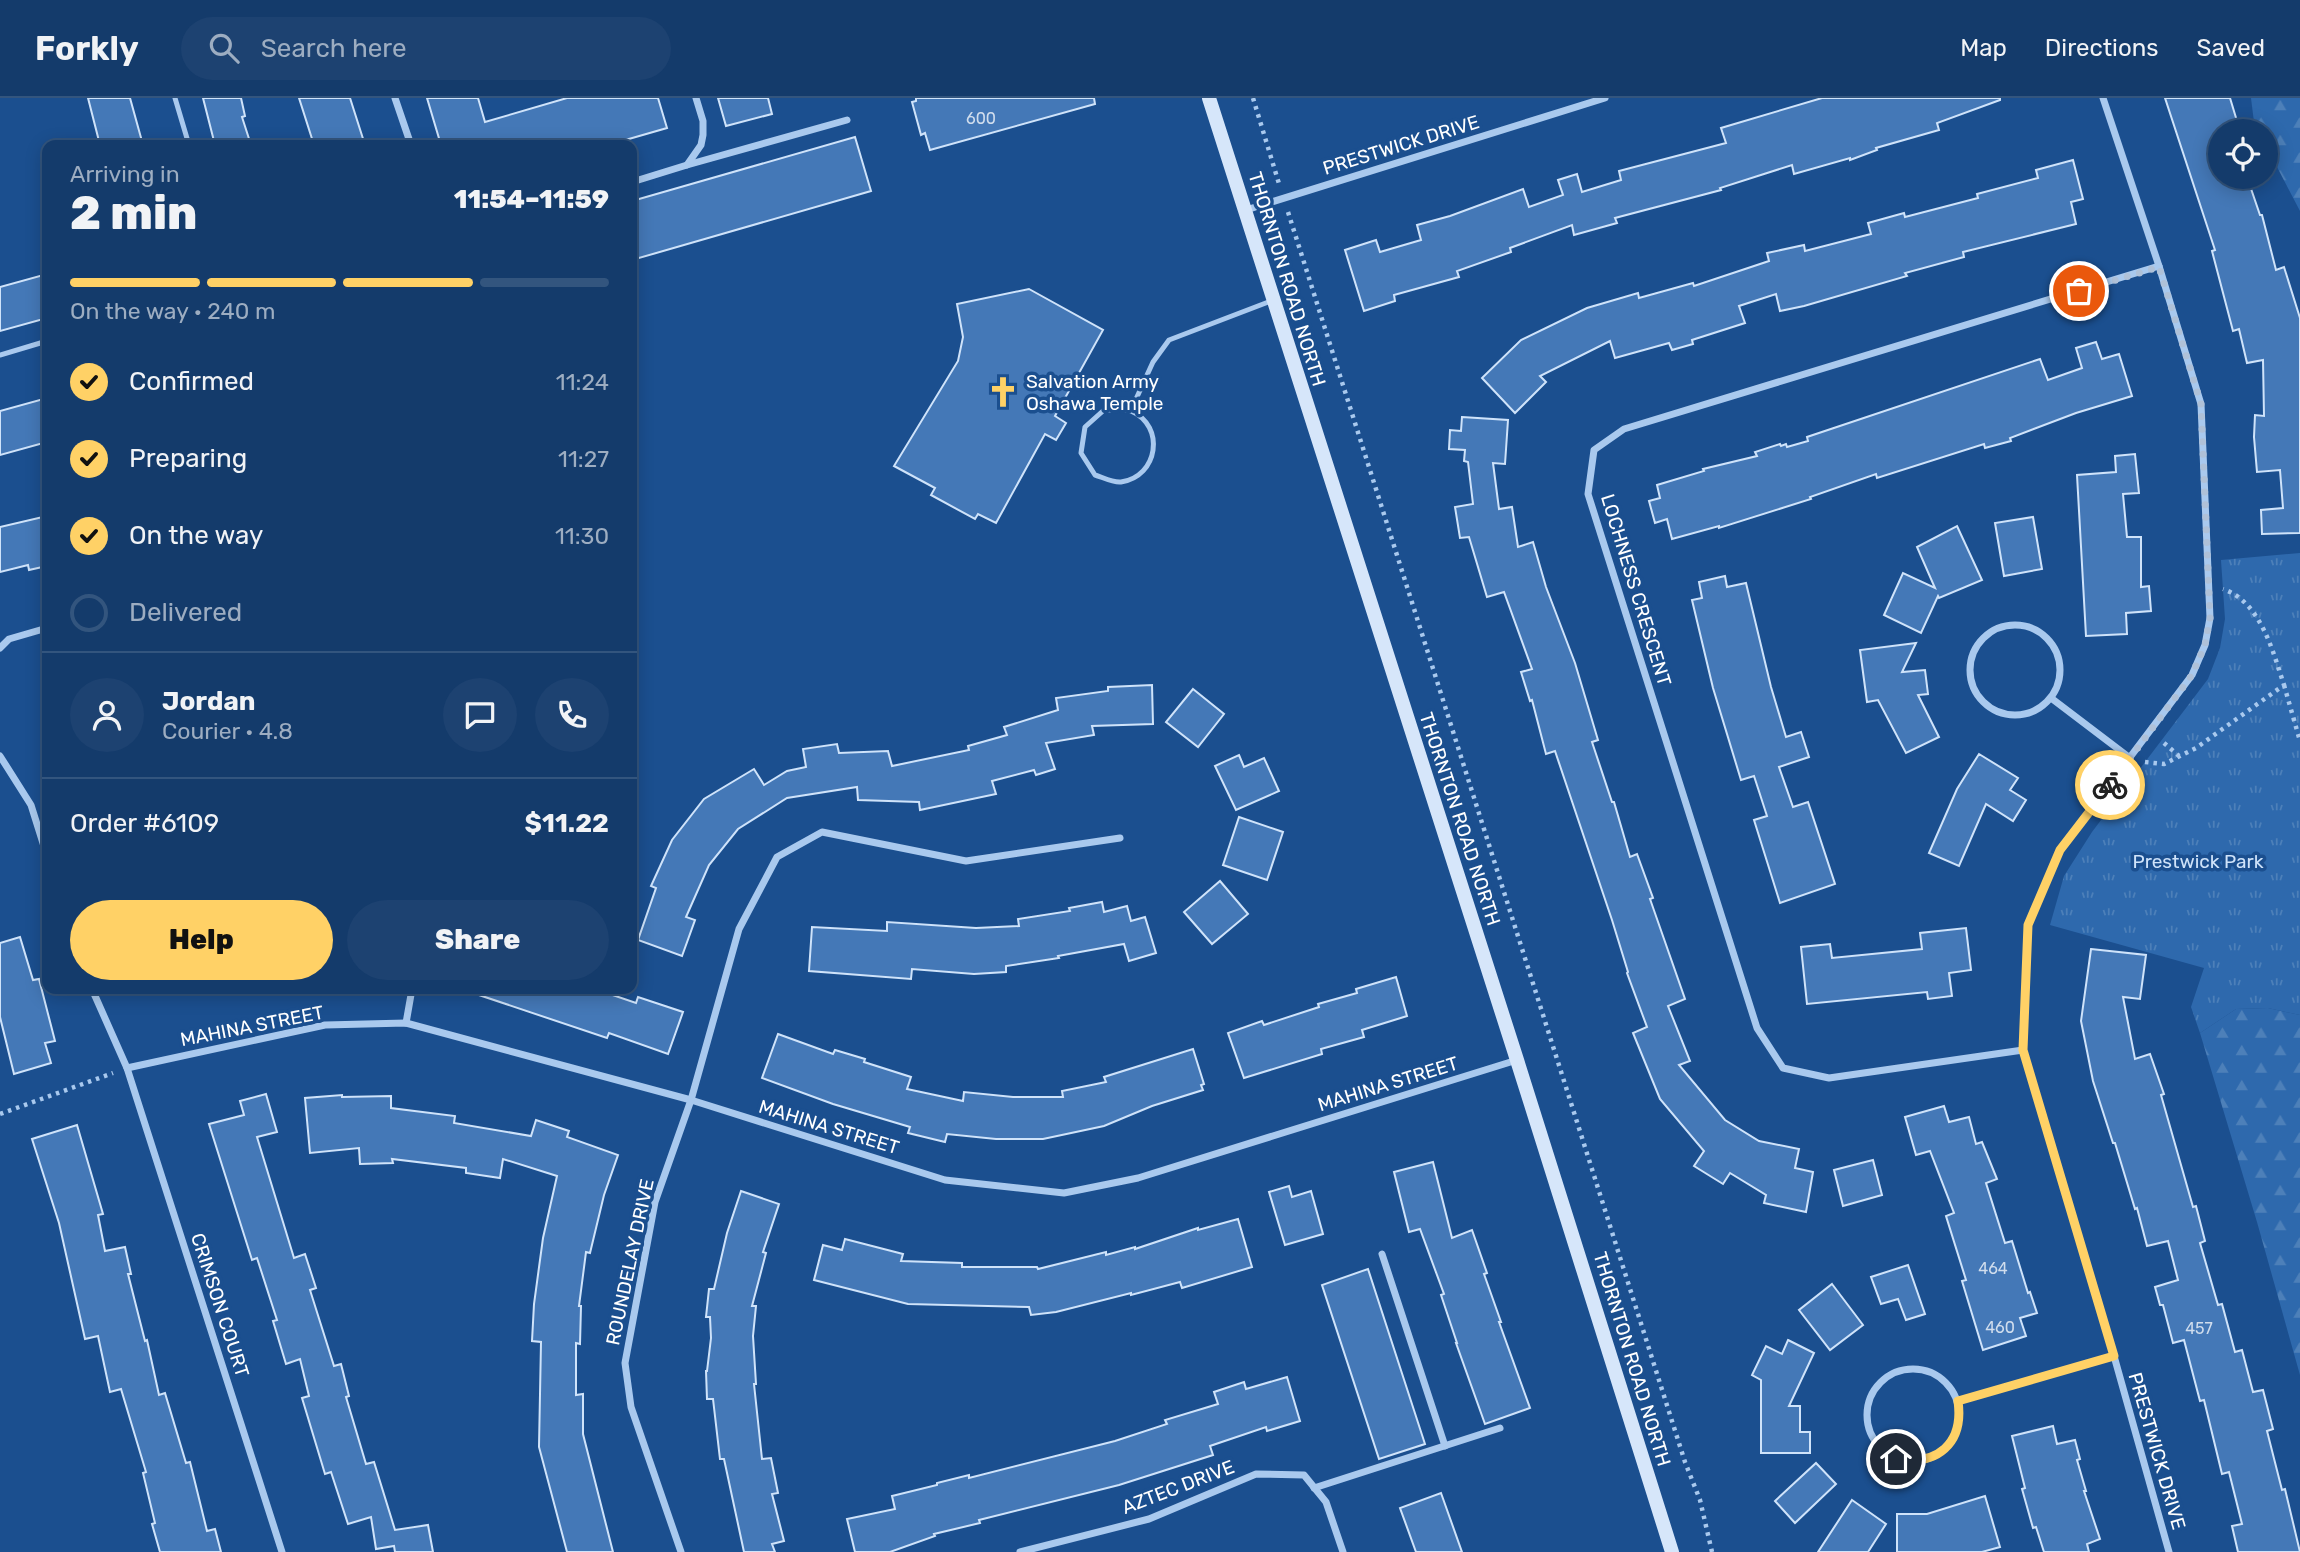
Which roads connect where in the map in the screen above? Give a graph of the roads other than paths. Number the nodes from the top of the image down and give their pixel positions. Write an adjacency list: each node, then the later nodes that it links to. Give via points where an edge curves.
1 (175, 98): 8 (lane)
2 (396, 98): 9 (street)
3 (696, 98): 10 (street, via 703,135)
4 (1209, 98): 12 (main road, THORNTON ROAD NORTH)
5 (1605, 98): 12 (street, PRESTWICK DRIVE)
6 (2103, 98): 13 (street, PRESTWICK DRIVE)
7 (848, 120): 10 (street)
8 (188, 140)
9 (409, 140)
10 (687, 165): 11 (street)
11 (637, 180)
12 (1245, 210): 14 (main road, THORNTON ROAD NORTH)
13 (2159, 267): 22 (street, PRESTWICK DRIVE, via 2201,404 2210,618 2192,675); 28 (street, LOCHNESS CRESCENT, via 1624,429 1594,450 1588,494 1757,1028 1783,1068 1829,1078)
14 (1272, 301): 17 (lane, via 1169,340 1153,362); 29 (main road, THORNTON ROAD NORTH)
15 (42, 342): 16 (lane)
16 (0, 355)
17 (1131, 410): 17 (lane, via 1104,410 1085,427 1081,453 1095,475 1119,482 1143,473 1154,451 1150,426)
18 (42, 629): 19 (street, via 9,639)
19 (0, 648)
20 (2051, 698): 20 (street, via 2060,668 2047,637 2019,624 1983,636 1969,670 1983,703 1996,712 2027,714); 22 (street)
21 (0, 756): 24 (street, via 31,805)
22 (2130, 758): 28 (street, PRESTWICK DRIVE, via 2060,850 2028,925)
23 (1120, 838): 31 (street, ROUNDELAY DRIVE, via 965,861 822,832 777,857 739,929)
24 (42, 840)
25 (94, 994): 30 (street, CRIMSON COURT)
26 (411, 994): 27 (street)
27 (406, 1023): 30 (street, MAHINA STREET, via 325,1025); 31 (street, MAHINA STREET)
28 (2023, 1050): 33 (street, PRESTWICK DRIVE)
29 (1517, 1060): 31 (street, MAHINA STREET, via 1138,1178 1065,1193 945,1180); 42 (main road, THORNTON ROAD NORTH)
30 (127, 1068): 38 (street, CRIMSON COURT)
31 (691, 1100): 39 (street, ROUNDELAY DRIVE, via 655,1202 625,1363 631,1407)
32 (1382, 1254): 36 (street)
33 (2114, 1356): 34 (street); 43 (street, PRESTWICK DRIVE)
34 (1958, 1401): 34 (street, via 1939,1376 1924,1369 1897,1371 1877,1385 1869,1399 1867,1423 1882,1450 1896,1459 1920,1461 1949,1445 1957,1432)
35 (1500, 1428): 36 (street)
36 (1445, 1446): 37 (street)
37 (1314, 1488): 40 (street, AZTEC DRIVE, via 1304,1475 1256,1474 1149,1519); 41 (street, via 1326,1502)
38 (282, 1552)
39 (681, 1552)
40 (1020, 1552)
41 (1343, 1552)
42 (1672, 1552)
43 (2169, 1552)

